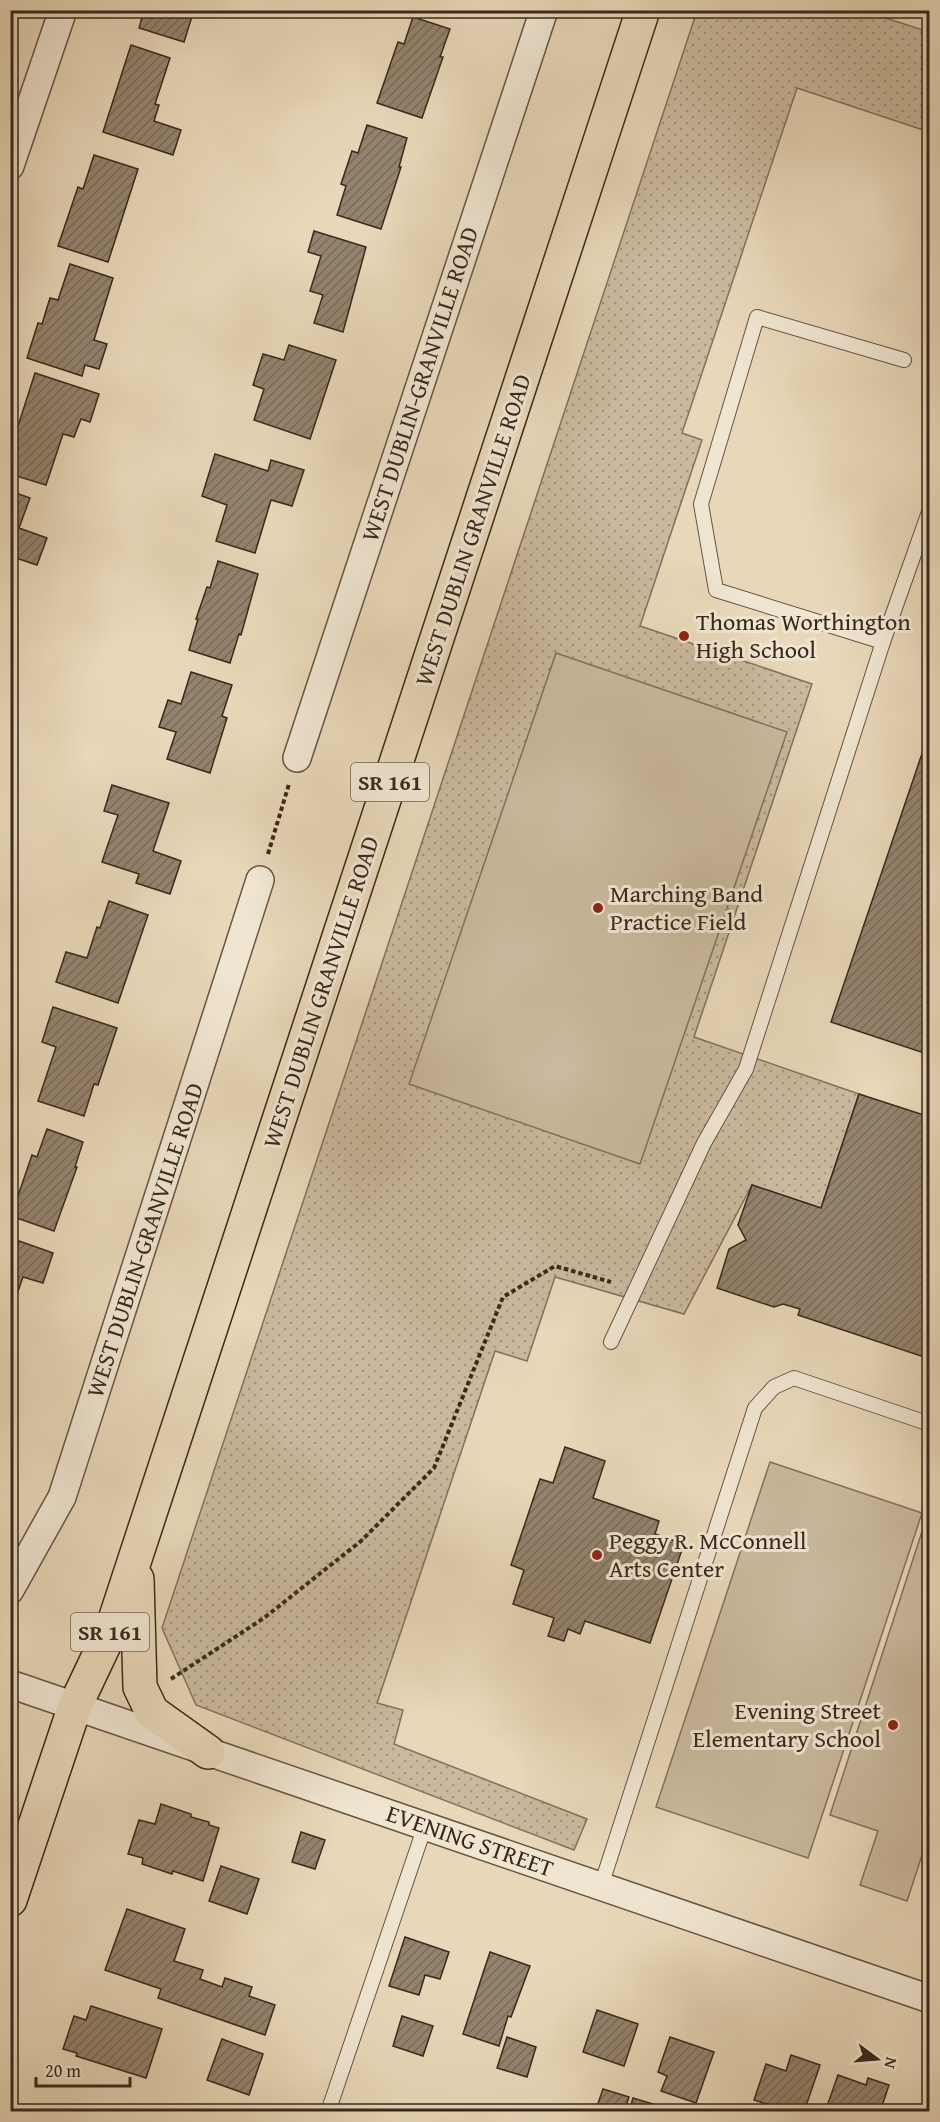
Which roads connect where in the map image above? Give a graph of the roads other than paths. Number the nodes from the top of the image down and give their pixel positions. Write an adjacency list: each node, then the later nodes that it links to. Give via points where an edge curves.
1 (63, 10): 4 (street)
2 (544, 10): 8 (street, WEST DUBLIN-GRANVILLE ROAD)
3 (643, 10): 12 (main road, WEST DUBLIN GRANVILLE ROAD / SR 161)
4 (10, 166)
5 (904, 360): 7 (lane, via 757,317 701,504 716,590)
6 (930, 509): 7 (lane)
7 (883, 642): 10 (lane, via 746,1069 704,1143)
8 (297, 758)
9 (260, 880): 13 (street, WEST DUBLIN-GRANVILLE ROAD, via 62,1497)
10 (611, 1341)
11 (930, 1425): 18 (lane, via 794,1378 774,1387 755,1408)
12 (137, 1554): 15 (main road, WEST DUBLIN GRANVILLE ROAD / SR 161, via 112,1626); 16 (main road, via 140,1687 152,1712)
13 (10, 1590)
14 (10, 1684): 15 (street, EVENING STREET)
15 (75, 1706): 16 (street, EVENING STREET); 19 (main road, WEST DUBLIN GRANVILLE ROAD / SR 161)
16 (208, 1752): 17 (street, EVENING STREET)
17 (425, 1826): 18 (street, EVENING STREET); 21 (lane)
18 (601, 1886): 20 (street, EVENING STREET)
19 (10, 1900)
20 (930, 1999)
21 (328, 2112)

